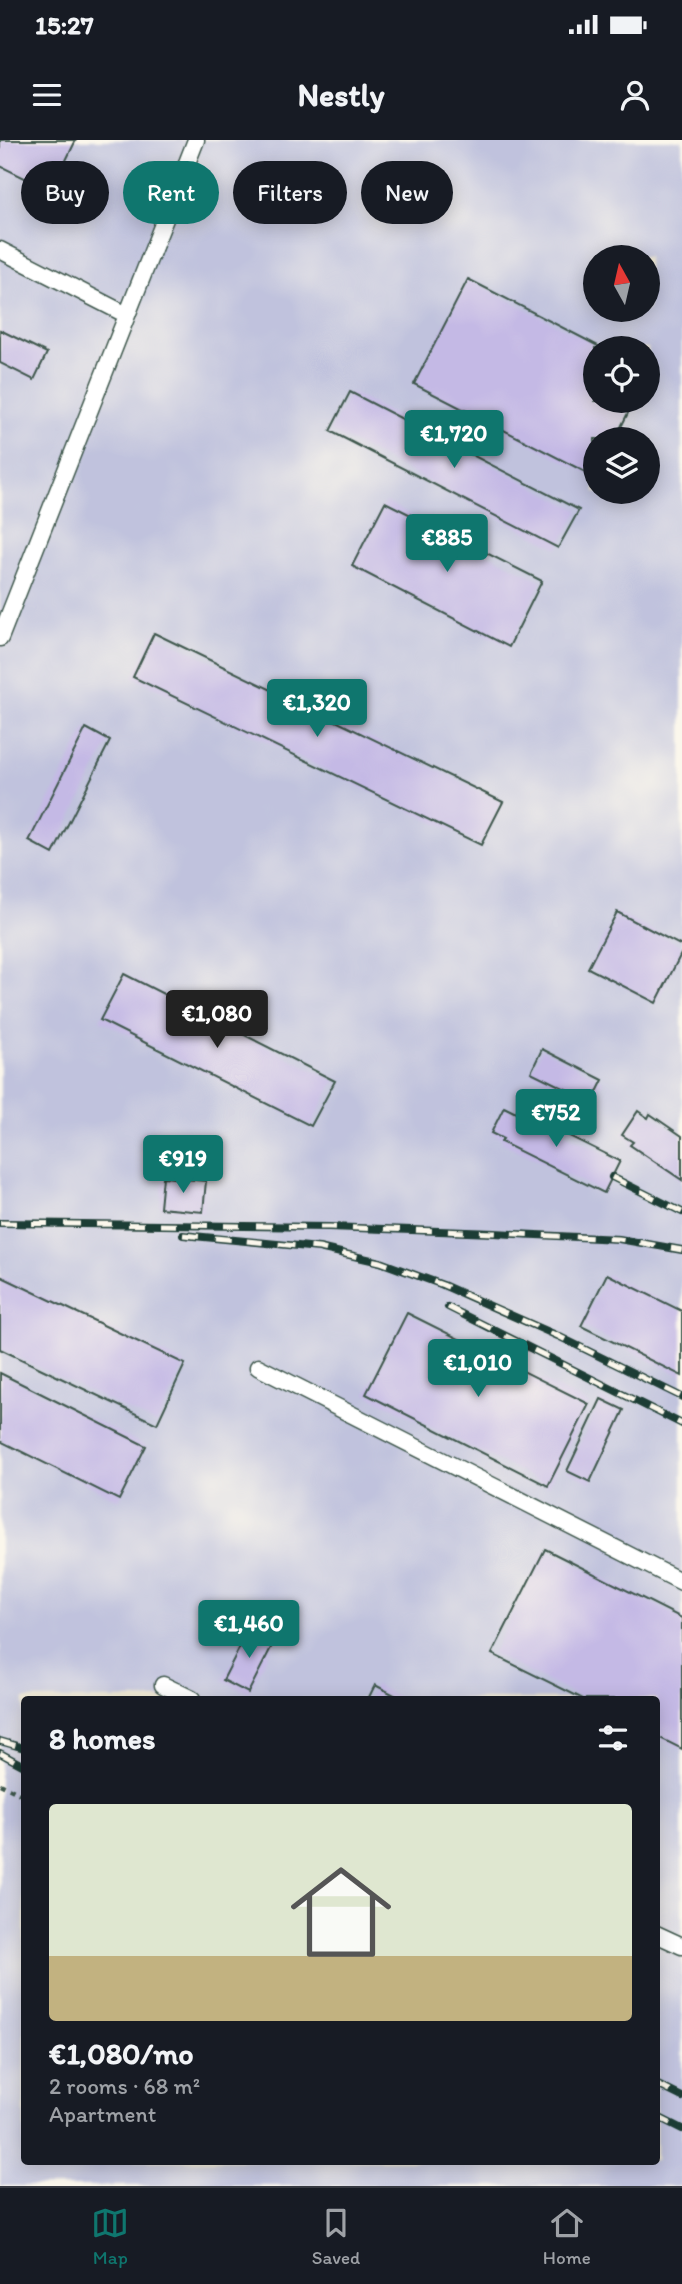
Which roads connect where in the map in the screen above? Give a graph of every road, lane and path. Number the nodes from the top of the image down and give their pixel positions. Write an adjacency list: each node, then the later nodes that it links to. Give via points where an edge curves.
1 (196, 140): 3 (lane)
2 (0, 250): 3 (lane)
3 (127, 314): 4 (lane)
4 (1, 633)
5 (257, 1367): 6 (lane)
6 (682, 1582)
7 (163, 1685): 8 (lane)
8 (186, 1696)
9 (0, 1784): 10 (path)
10 (21, 1794)
11 (660, 1936): 12 (lane)
12 (682, 1946)

